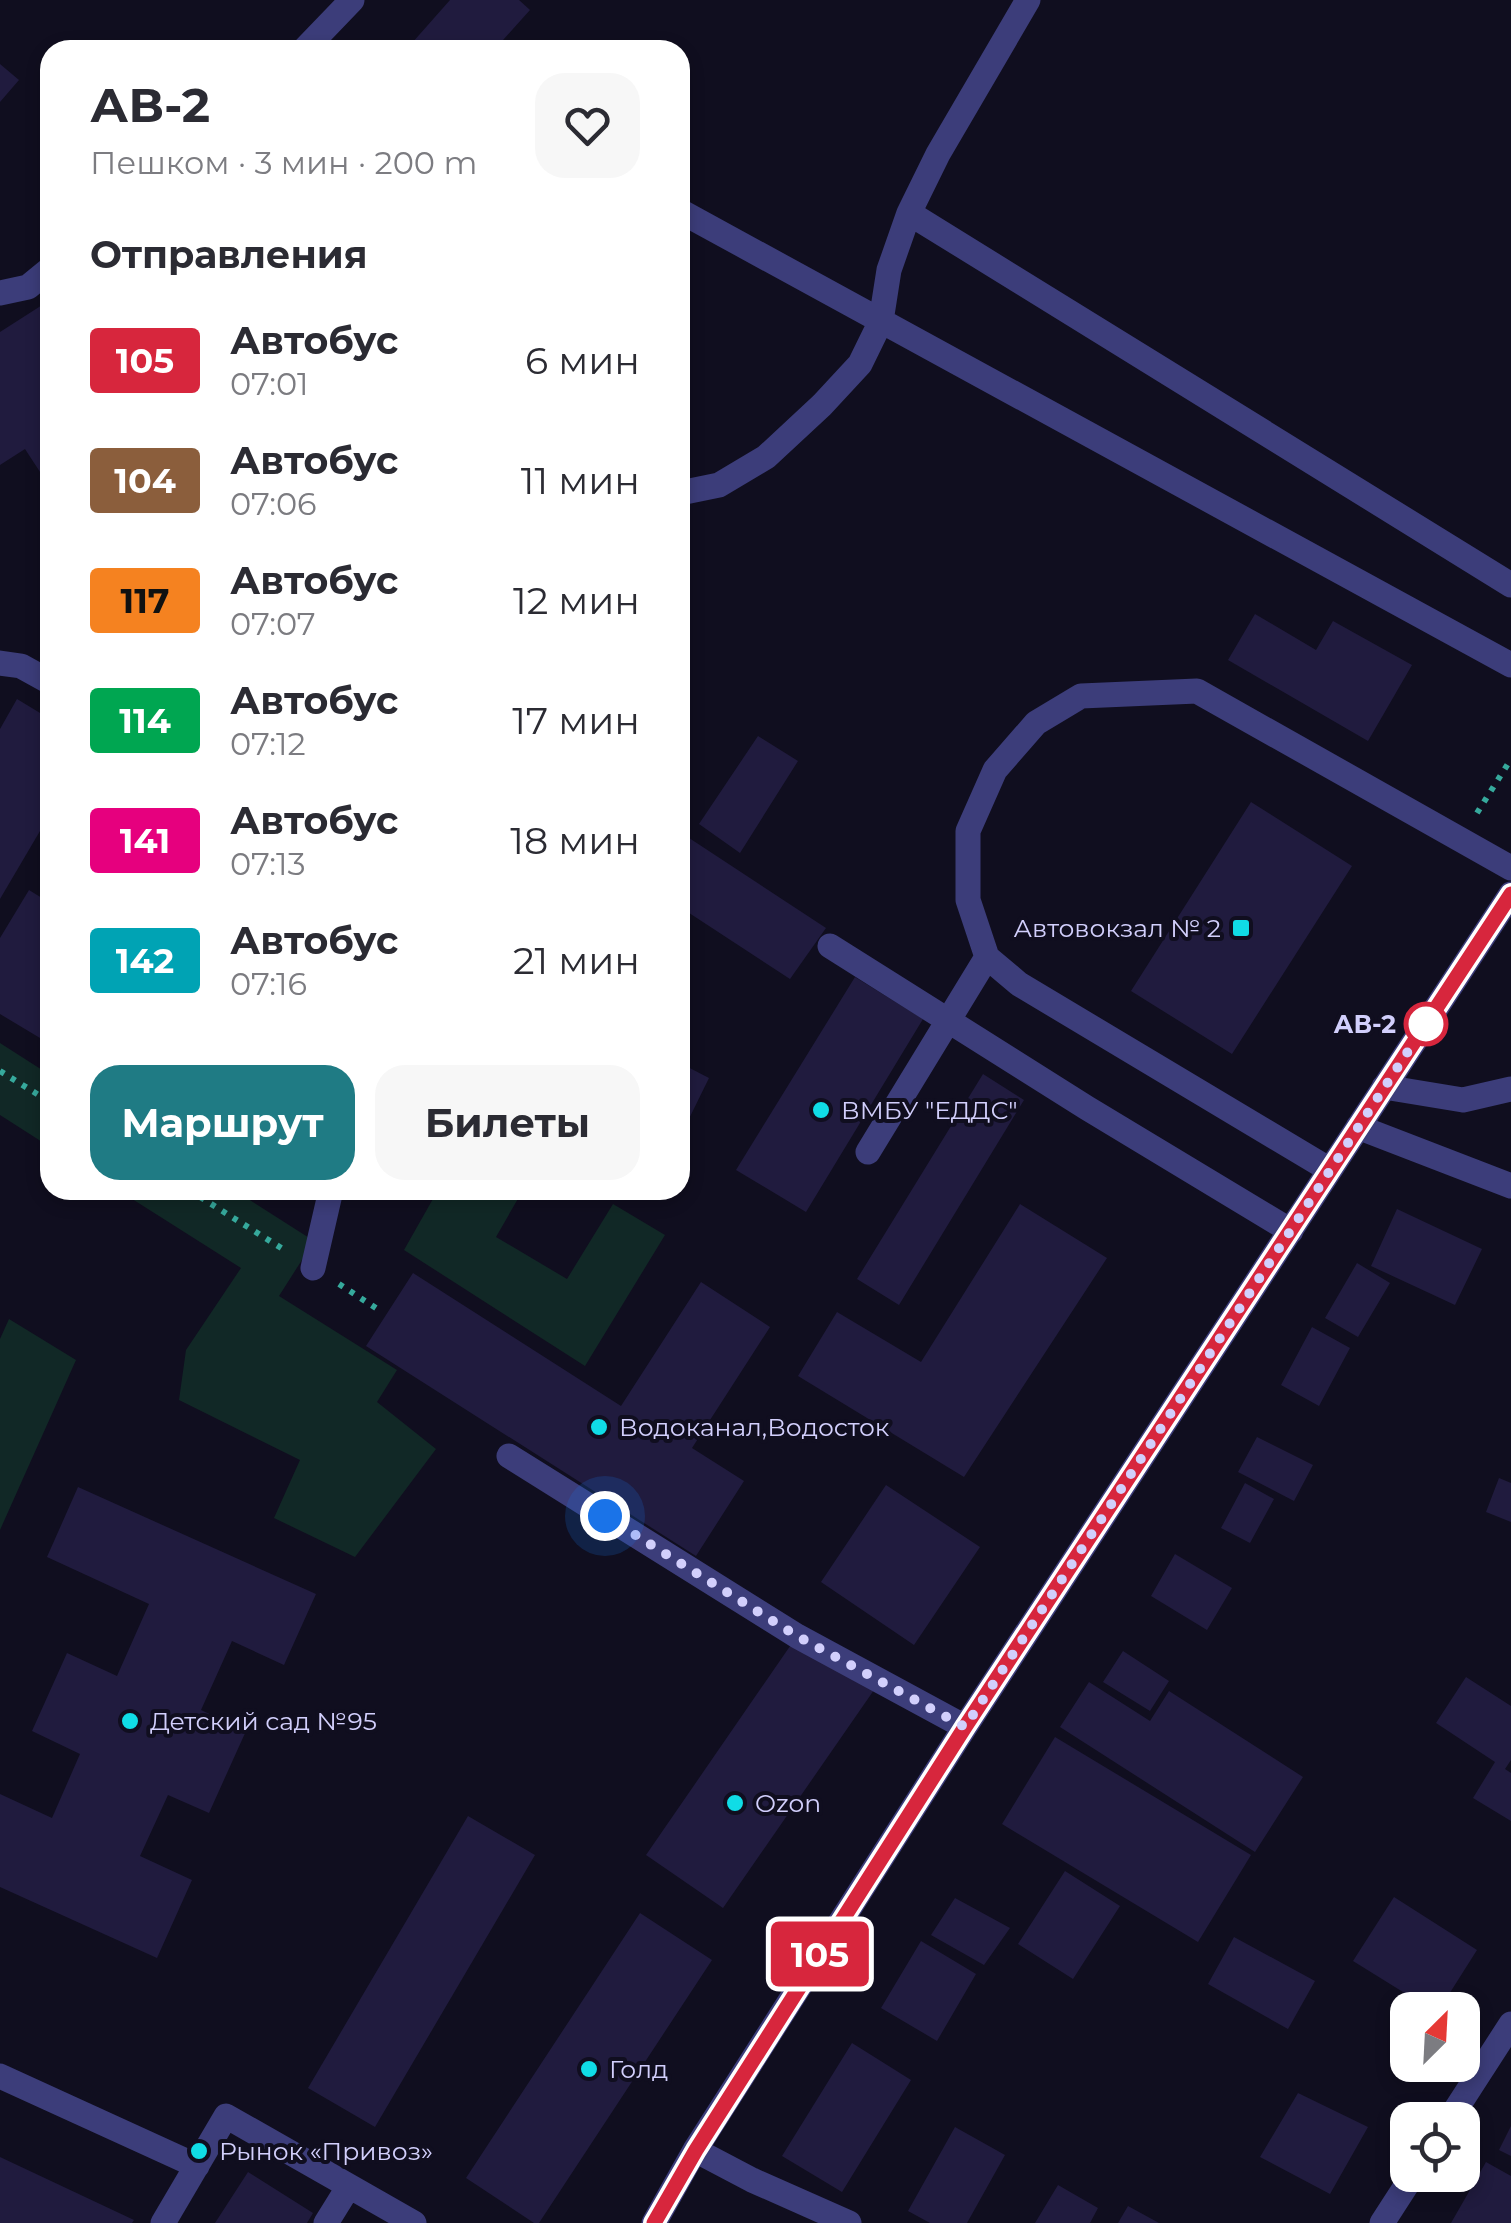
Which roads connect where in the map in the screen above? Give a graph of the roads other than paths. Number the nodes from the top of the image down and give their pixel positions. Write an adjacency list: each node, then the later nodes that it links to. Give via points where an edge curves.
1 (352, 0): 3 (street)
2 (1028, 0): 4 (street)
3 (314, 40)
4 (910, 213): 8 (street, via 888,270); 10 (street)
5 (690, 216): 8 (street)
6 (40, 277): 7 (street)
7 (0, 293)
8 (881, 321): 9 (street, via 860,364 766,457 718,484); 12 (street)
9 (690, 491)
10 (1511, 585)
11 (0, 663): 13 (street)
12 (1511, 664)
13 (40, 676)
14 (1511, 868): 17 (street, via 1197,692 1081,696 1036,723 995,770 968,831 968,900)
15 (1511, 894): 19 (street)
16 (830, 946): 18 (street)
17 (988, 957): 18 (street); 23 (street, via 1019,984)
18 (947, 1020): 22 (street); 26 (street)
19 (1384, 1087): 20 (street, via 1464,1100); 21 (street)
20 (1511, 1089)
21 (1358, 1127): 23 (street); 24 (street)
22 (868, 1152)
23 (1330, 1170): 26 (street)
24 (1511, 1186)
25 (329, 1200): 27 (street)
26 (1290, 1231): 29 (street)
27 (313, 1268)
28 (509, 1456): 29 (street, via 797,1636)
29 (965, 1727): 33 (street)
30 (1511, 2024): 32 (street)
31 (0, 2076): 34 (street)
32 (1461, 2102)
33 (696, 2150): 40 (street); 41 (street)
34 (196, 2166): 35 (street, via 226,2116); 37 (street)
35 (349, 2186): 38 (street); 39 (street)
36 (1402, 2192): 42 (street)
37 (162, 2223)
38 (326, 2223)
39 (414, 2223)
40 (654, 2223)
41 (848, 2223)
42 (1382, 2223)

